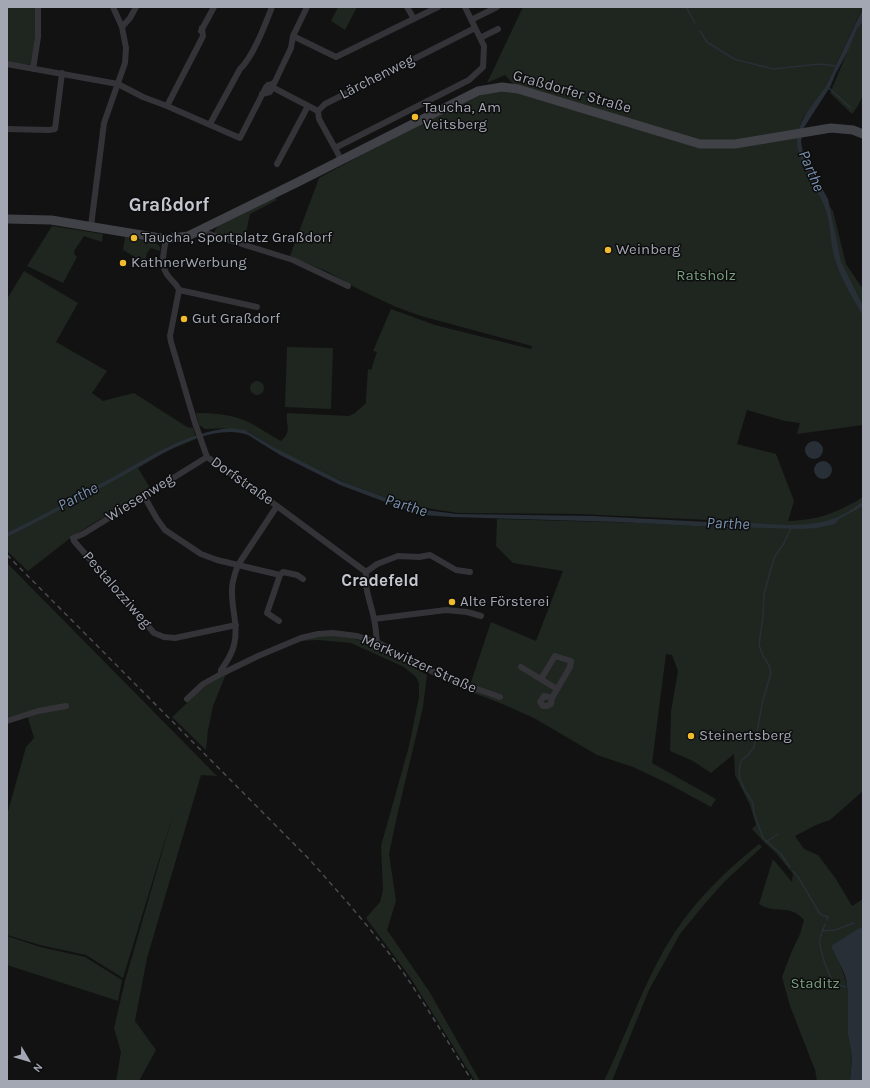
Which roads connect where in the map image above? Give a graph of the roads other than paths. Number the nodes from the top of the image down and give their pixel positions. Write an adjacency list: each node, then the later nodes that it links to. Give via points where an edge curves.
1 (38, 7): 19 (street, via 38,37)
2 (112, 7): 13 (street)
3 (136, 7): 13 (street)
4 (214, 7): 24 (street, via 199,34 199,44)
5 (272, 7): 27 (street, via 246,63 240,69)
6 (307, 7): 16 (street)
7 (408, 7): 11 (street)
8 (438, 7): 11 (street)
9 (465, 7): 12 (street)
10 (497, 7): 12 (street)
11 (414, 19): 16 (street, via 336,57)
12 (471, 20): 14 (street)
13 (122, 27): 21 (street, via 126,48 125,63)
14 (475, 28): 17 (street); 26 (street, Lärchenweg, via 326,104)
15 (498, 29): 17 (street)
16 (293, 36): 23 (street, via 291,48)
17 (480, 38): 30 (street, via 484,46 483,67 469,80)
18 (7, 64): 19 (street)
19 (33, 69): 20 (street)
20 (62, 73): 21 (street); 28 (street, via 55,129)
21 (118, 84): 24 (street); 34 (street, via 104,123)
22 (258, 85): 23 (street)
23 (268, 88): 25 (street); 27 (street, via 240,138)
24 (168, 106): 27 (street)
25 (308, 106): 26 (street); 32 (street)
26 (318, 112): 30 (street, via 319,119)
27 (210, 124)
28 (7, 129)
29 (863, 134): 31 (street, Graßdorfer Straße, via 853,130 831,128 734,144 700,144 518,89 502,87 478,91)
30 (335, 148): 31 (street)
31 (340, 160): 35 (street, Graßdorfer Straße)
32 (277, 164)
33 (7, 219): 34 (street, Graßdorfer Straße, via 51,220)
34 (91, 226): 36 (street, Graßdorfer Straße)
35 (200, 231): 36 (street, Graßdorfer Straße, via 188,236); 37 (street, via 293,260)
36 (166, 239): 38 (street, via 163,268)
37 (348, 286)
38 (180, 290): 39 (street); 40 (street, Dorfstraße, via 170,336)
39 (257, 307)
40 (207, 457): 41 (street, Wiesenweg); 42 (street, Dorfstraße)
41 (144, 496): 43 (street, Wiesenweg); 44 (street, via 161,525 177,539 201,554)
42 (277, 506): 44 (street); 45 (street, Dorfstraße)
43 (73, 538): 52 (street, Pestalozziweg, via 154,633 175,638)
44 (238, 565): 47 (street); 52 (street, via 232,589)
45 (366, 572): 46 (street, via 377,564 398,556 430,555 456,570); 50 (street, via 366,589)
46 (470, 572)
47 (280, 575): 48 (street, via 283,572); 51 (street, via 267,613)
48 (303, 579)
49 (480, 616): 50 (street, via 446,610)
50 (374, 619): 53 (street)
51 (279, 621)
52 (236, 625): 55 (street, via 234,648)
53 (377, 642): 55 (street, Merkwitzer Straße, via 357,636 318,634 301,638); 58 (street, Merkwitzer Straße, via 422,667)
54 (521, 667): 56 (street)
55 (221, 674): 60 (street, Merkwitzer Straße, via 203,684)
56 (541, 679): 57 (street); 57 (street, via 555,656 571,661)
57 (558, 688): 59 (street)
58 (500, 697)
59 (552, 698)
60 (187, 699)
61 (66, 706): 62 (street, via 38,711)
62 (7, 721)

